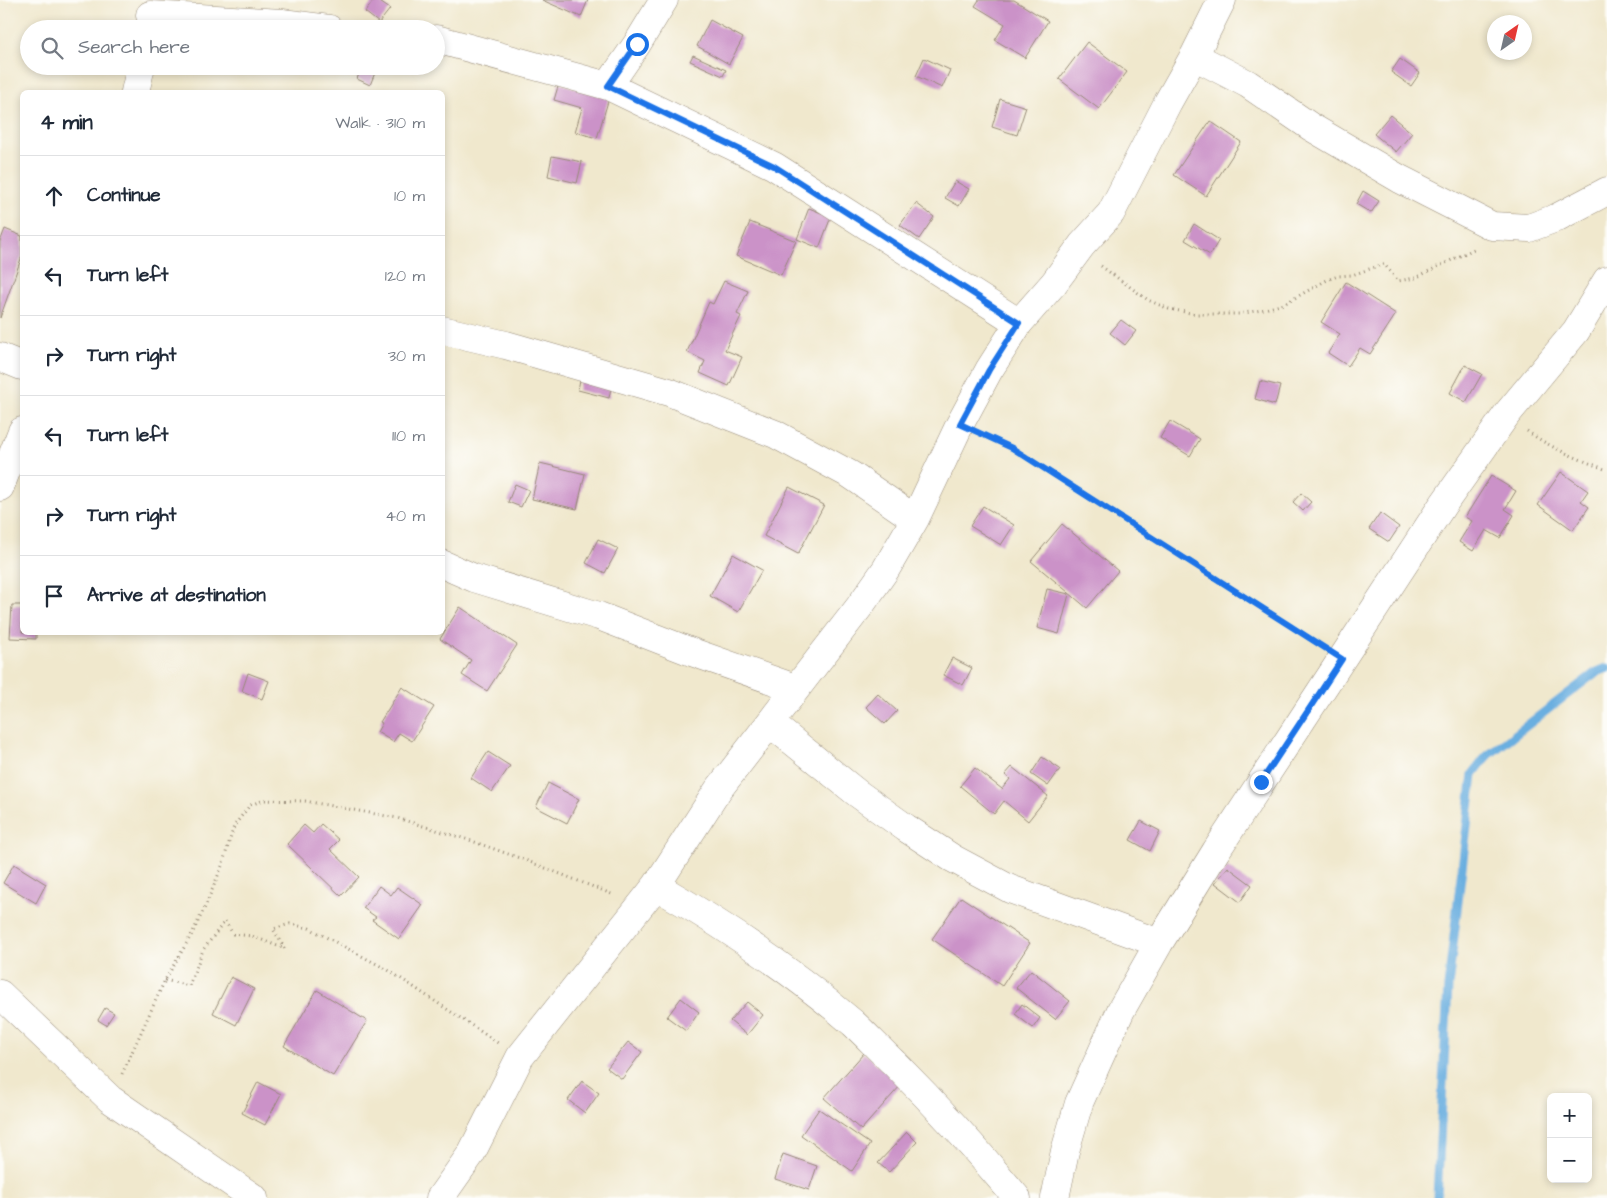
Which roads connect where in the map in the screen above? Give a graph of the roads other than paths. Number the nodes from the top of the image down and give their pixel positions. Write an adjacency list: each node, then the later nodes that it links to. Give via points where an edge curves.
1 (664, 0): 8 (street)
2 (1222, 0): 6 (street)
3 (150, 15): 4 (street)
4 (232, 20)
5 (445, 41): 8 (street)
6 (1194, 56): 10 (street, via 1248,84 1311,127 1400,180 1492,226 1530,228); 12 (street, via 1111,212)
7 (139, 75): 9 (street)
8 (608, 86): 12 (street, via 774,166)
9 (135, 90)
10 (1607, 191)
11 (1607, 280): 23 (street, via 1576,331 1507,414 1442,506 1216,851)
12 (1019, 323): 18 (street, via 960,424)
13 (445, 331): 18 (street, via 669,392 776,434 851,475)
14 (0, 357): 15 (street)
15 (20, 365)
16 (20, 436): 17 (street)
17 (0, 486)
18 (915, 519): 20 (street, via 860,606)
19 (445, 565): 20 (street, via 474,578 599,616)
20 (795, 688): 21 (street)
21 (770, 723): 22 (street, via 718,790); 23 (street, via 857,793 952,858 1010,889)
22 (649, 896): 26 (street, via 520,1057 470,1154); 27 (street, via 697,909 775,961 854,1024 986,1159)
23 (1160, 943): 28 (street, via 1121,1010 1078,1103)
24 (0, 994): 25 (street, via 110,1099)
25 (254, 1198)
26 (440, 1198)
27 (1017, 1198)
28 (1055, 1198)

